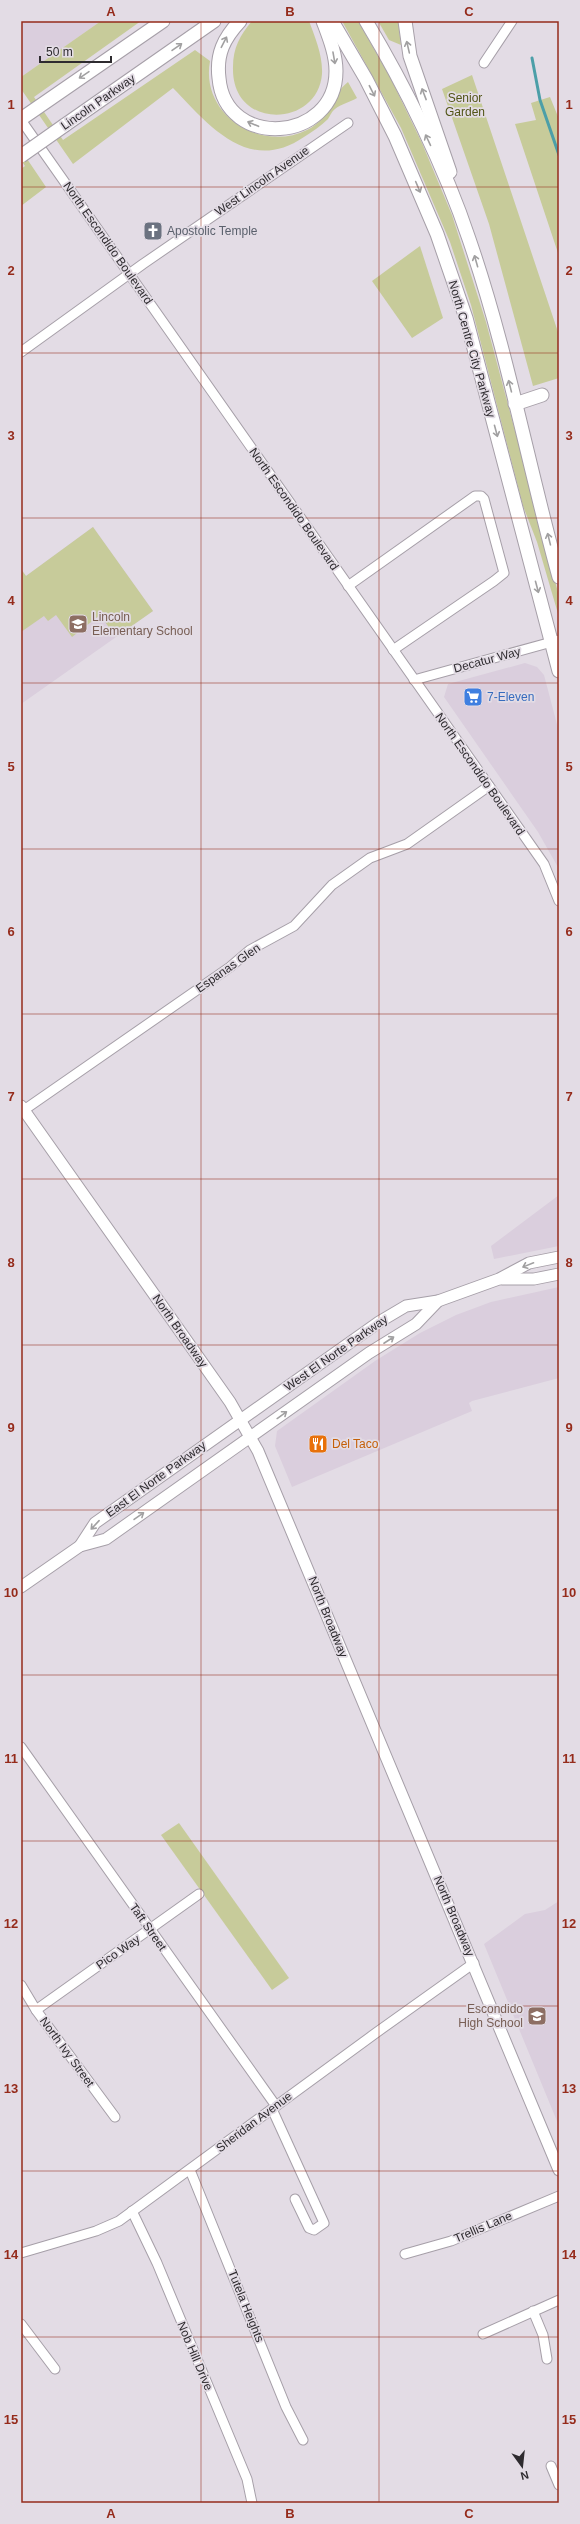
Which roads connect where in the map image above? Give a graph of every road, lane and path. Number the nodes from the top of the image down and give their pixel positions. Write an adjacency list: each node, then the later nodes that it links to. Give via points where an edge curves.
1 (162, 21): 10 (highway, one-way to 10)
2 (214, 21): 12 (highway, Lincoln Parkway, one-way to 2, bridge)
3 (240, 21): 4 (highway, one-way to 3, via 331,42 336,72 328,100 320,111 307,121 297,126 274,129 242,119 222,94 218,72 222,43)
4 (323, 21)
5 (332, 21): 20 (highway, North Centre City Parkway, one-way to 20, via 366,79 392,131 437,234 466,318)
6 (366, 21): 13 (highway, one-way to 6, via 431,147 384,50)
7 (405, 21): 13 (highway, one-way to 7, via 433,120 410,56)
8 (512, 21): 9 (street)
9 (484, 63)
10 (21, 120): 14 (street, North Escondido Boulevard)
11 (348, 123): 14 (street, West Lincoln Avenue)
12 (21, 156)
13 (469, 238): 17 (highway, one-way to 13)
14 (129, 274): 15 (street, West Lincoln Avenue); 19 (street, North Escondido Boulevard)
15 (21, 352)
16 (542, 395): 17 (highway)
17 (515, 404): 18 (highway, one-way to 17)
18 (559, 577)
19 (348, 586): 21 (street, North Escondido Boulevard); 21 (street, via 475,496 484,498 504,573)
20 (555, 641): 22 (highway, North Centre City Parkway); 23 (street, Decatur Way)
21 (392, 650): 23 (street, North Escondido Boulevard)
22 (559, 671)
23 (414, 680): 24 (street, North Escondido Boulevard)
24 (489, 786): 25 (street, North Escondido Boulevard, via 544,864); 26 (street, Espanas Glen, via 407,844 370,858 332,885 294,926 250,950 230,967)
25 (559, 901)
26 (22, 1108): 31 (main road, North Broadway)
27 (559, 1257): 29 (main road, West El Norte Parkway, one-way to 29, via 529,1263)
28 (559, 1274): 29 (main road, West El Norte Parkway, via 534,1279)
29 (499, 1279): 30 (main road, West El Norte Parkway)
30 (438, 1301): 31 (main road, West El Norte Parkway, via 406,1306 379,1322); 32 (main road, West El Norte Parkway, one-way to 30, via 369,1353 416,1324)
31 (240, 1420): 32 (main road, North Broadway); 33 (main road, East El Norte Parkway, one-way to 33, via 95,1523)
32 (250, 1438): 33 (main road, East El Norte Parkway, one-way to 32, via 106,1539); 38 (main road, North Broadway, via 259,1453 402,1798)
33 (80, 1546): 34 (main road, East El Norte Parkway)
34 (21, 1587)
35 (21, 1747): 37 (street, Taft Street)
36 (199, 1894): 37 (street, Pico Way)
37 (150, 1929): 40 (street, Pico Way); 41 (street, Taft Street)
38 (474, 1963): 41 (street, Sheridan Avenue); 44 (main road, North Broadway)
39 (21, 1986): 40 (street, North Ivy Street)
40 (36, 2010): 42 (street, North Ivy Street)
41 (274, 2108): 43 (street, Sheridan Avenue); 46 (street, Taft Street, via 324,2223 314,2230 309,2228)
42 (115, 2117)
43 (190, 2170): 47 (street, Sheridan Avenue); 56 (street, Tutela Heights, via 286,2407)
44 (559, 2170)
45 (559, 2196): 49 (street, Trellis Lane, via 446,2243)
46 (295, 2199)
47 (132, 2211): 48 (street, Sheridan Avenue, via 107,2227); 59 (street, Nob Hill Drive, via 157,2263 247,2479)
48 (21, 2253)
49 (405, 2254)
50 (559, 2300): 51 (street)
51 (533, 2311): 53 (street); 54 (street, via 543,2335)
52 (21, 2324): 55 (street)
53 (483, 2334)
54 (547, 2359)
55 (55, 2368)
56 (303, 2440)
57 (550, 2466): 58 (street)
58 (559, 2485)
59 (252, 2503)

